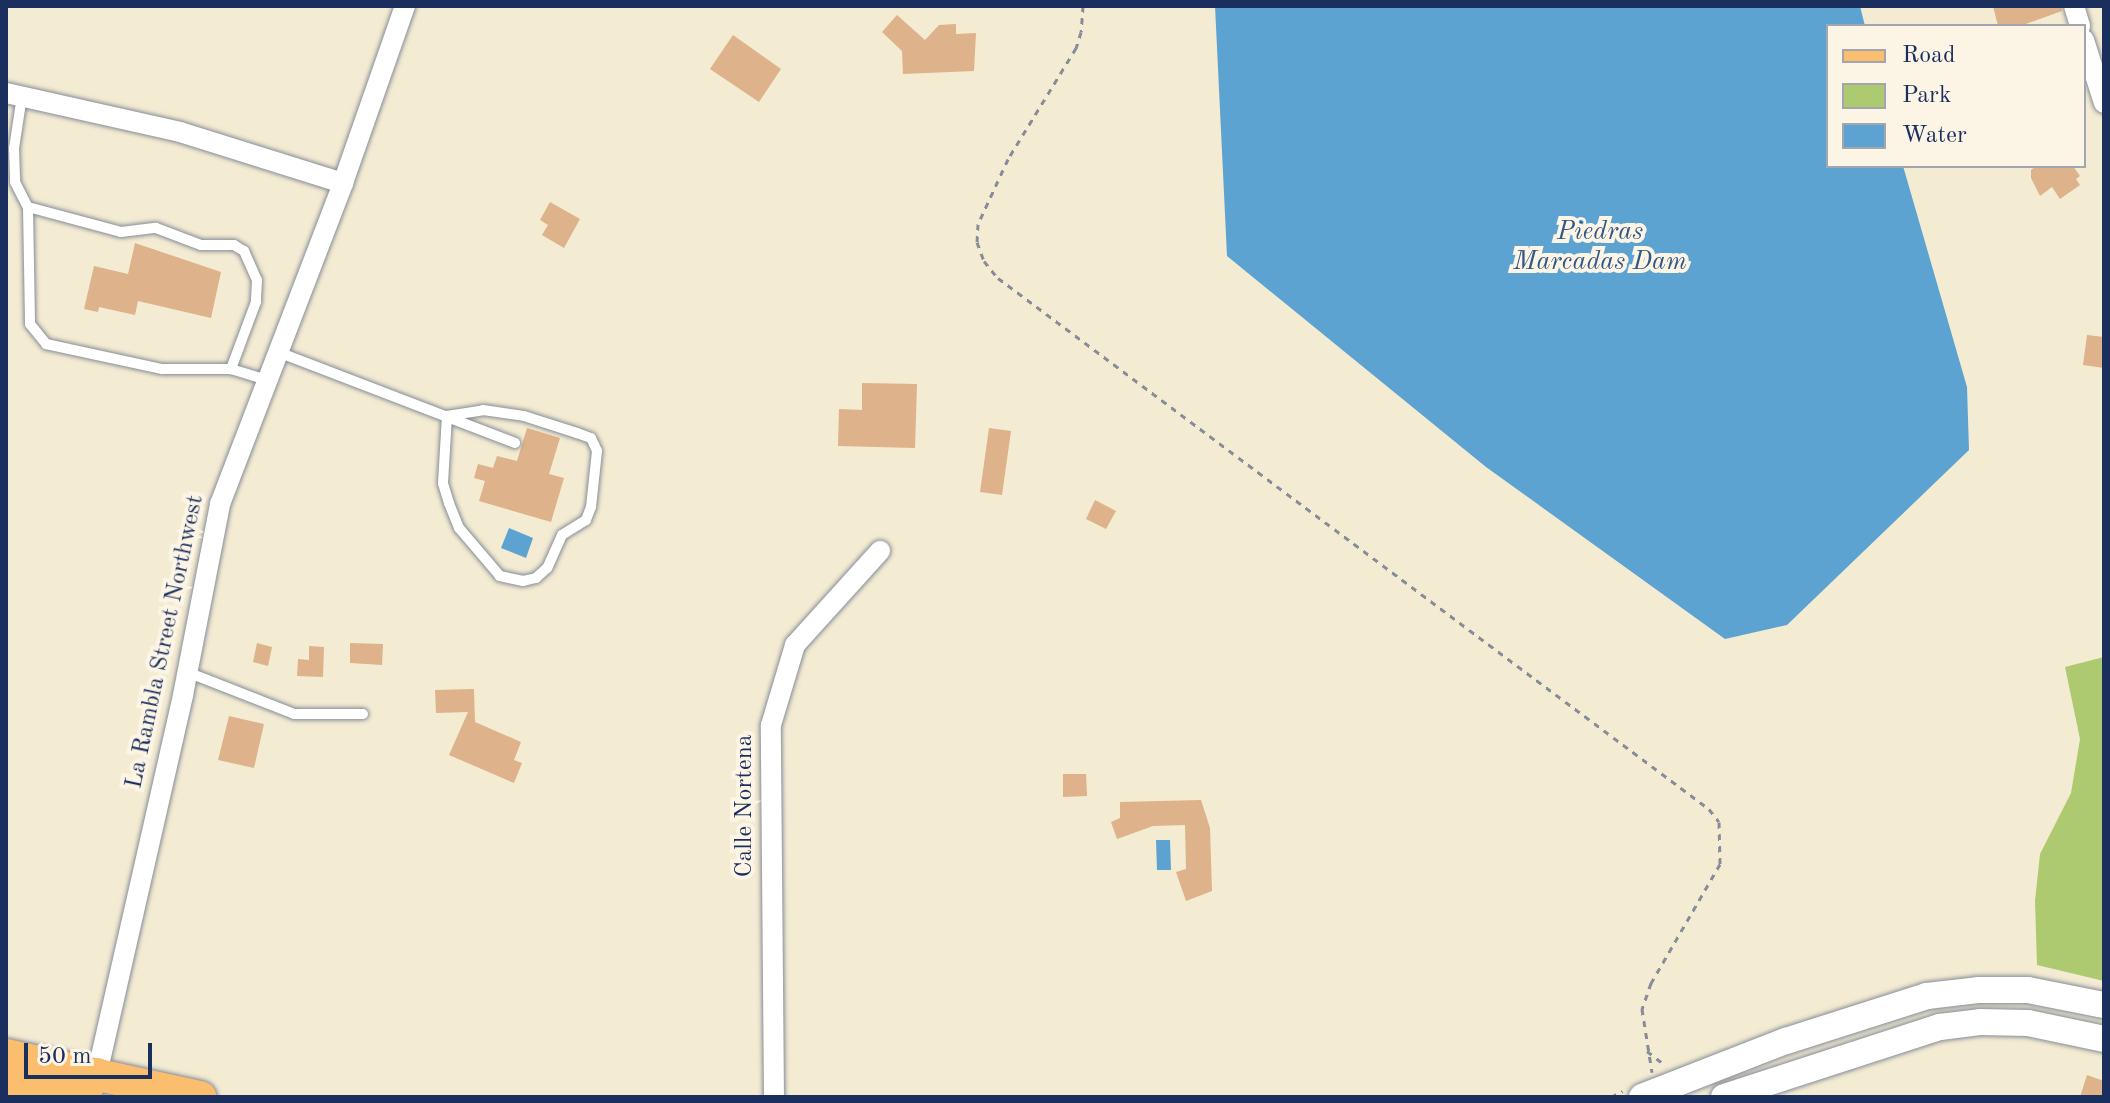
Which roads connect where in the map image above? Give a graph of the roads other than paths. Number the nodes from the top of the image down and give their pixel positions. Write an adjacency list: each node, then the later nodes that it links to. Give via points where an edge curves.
1 (405, 6): 5 (street, La Rambla Street Northwest)
2 (2086, 46): 4 (street)
3 (14, 95): 5 (street, via 180,132); 6 (lane, via 15,182)
4 (2104, 103)
5 (343, 183): 7 (street, La Rambla Street Northwest)
6 (28, 207): 8 (lane, via 30,324 46,344 162,369); 8 (lane, via 121,232 156,228 201,245 234,245 244,251 257,280 256,302)
7 (278, 352): 9 (street, La Rambla Street Northwest); 10 (lane)
8 (231, 369): 9 (lane)
9 (267, 380): 13 (street, La Rambla Street Northwest, via 220,504)
10 (447, 416): 10 (lane, via 443,483 459,528 500,576 536,578 547,568 562,535 586,520 597,451 591,438 502,411); 11 (lane)
11 (515, 443)
12 (880, 551): 22 (street, Calle Nortena, via 795,645 771,725)
13 (187, 672): 14 (lane, via 294,714); 18 (street, La Rambla Street Northwest)
14 (363, 714)
15 (2104, 1005): 20 (street, via 2028,990 1927,996 1868,1012)
16 (2104, 1039): 23 (street, via 2028,1023 1940,1027)
17 (6, 1055): 18 (main road)
18 (97, 1074): 19 (main road, via 85,1090 72,1092); 21 (main road)
19 (6, 1080)
20 (1649, 1093)
21 (201, 1097)
22 (774, 1097)
23 (1724, 1097)

